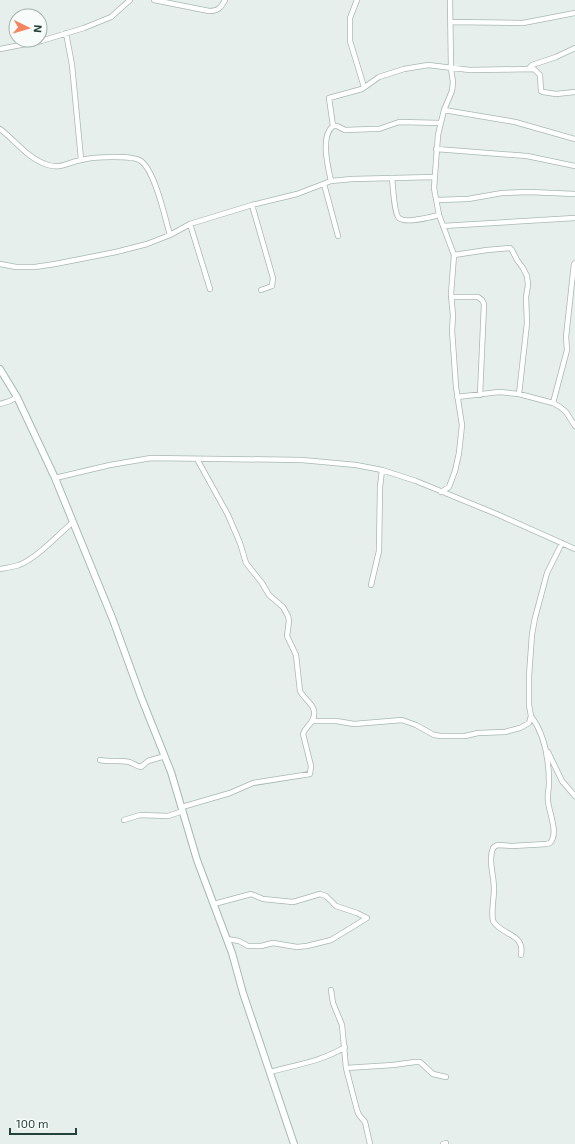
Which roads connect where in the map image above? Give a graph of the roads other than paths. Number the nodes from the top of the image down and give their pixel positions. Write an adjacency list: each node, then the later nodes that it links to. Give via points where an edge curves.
1 (130, 0): 8 (street, via 111,17)
2 (154, 0): 3 (street, via 209,12 217,11)
3 (225, 0)
4 (357, 0): 13 (street, via 350,18 350,41)
5 (450, 0): 7 (street)
6 (575, 13): 7 (street, via 523,22)
7 (451, 22): 11 (street)
8 (66, 34): 10 (street); 21 (street, via 72,65)
9 (575, 48): 12 (street, via 532,65)
10 (0, 49)
11 (451, 69): 12 (street); 13 (street, via 428,65 404,69 379,77); 15 (street, via 453,84)
12 (528, 69): 14 (street, via 534,69 540,75 543,92)
13 (364, 87): 17 (street, via 329,98)
14 (575, 92)
15 (444, 110): 16 (street); 19 (street, via 515,122)
16 (441, 123): 17 (street, via 399,122 379,129 344,130); 20 (street)
17 (333, 126): 25 (street, via 326,140)
18 (0, 129): 21 (street, via 30,156 48,165 59,167)
19 (575, 139)
20 (436, 149): 22 (street, via 527,156); 23 (street)
21 (81, 160): 34 (street, via 114,157 142,162 157,189)
22 (575, 166)
23 (435, 177): 24 (street); 28 (street)
24 (392, 178): 25 (street); 30 (street, via 398,218 411,220)
25 (331, 181): 26 (street)
26 (324, 184): 29 (street, via 297,194); 35 (street)
27 (575, 194): 28 (street, via 502,193)
28 (436, 200): 30 (street)
29 (252, 205): 32 (street); 40 (street, via 273,278 272,286)
30 (439, 215): 33 (street)
31 (575, 218): 33 (street)
32 (190, 224): 34 (street); 39 (street)
33 (443, 226): 36 (street)
34 (170, 235): 38 (street, via 147,244 55,264 22,267)
35 (338, 236)
36 (454, 256): 41 (street); 43 (street, via 510,248 527,276 527,323)
37 (575, 263): 47 (street, via 566,337 567,350)
38 (0, 264)
39 (210, 289)
40 (261, 290)
41 (451, 297): 44 (street, via 478,297 484,304); 46 (street)
42 (0, 369): 45 (street)
43 (519, 394): 44 (street, via 499,392); 47 (street)
44 (480, 395): 46 (street)
45 (17, 397): 48 (street); 52 (street)
46 (457, 397): 53 (street, via 462,425 457,463)
47 (553, 403): 49 (street, via 566,412)
48 (0, 404)
49 (575, 426)
50 (197, 458): 51 (street, via 302,460); 52 (street, via 151,458); 62 (street, via 228,515 246,563 288,616 287,636 296,655 300,691 314,708)
51 (382, 470): 54 (street); 60 (street, via 379,551)
52 (55, 478): 56 (street)
53 (449, 487): 54 (street); 55 (street)
54 (441, 492): 55 (street)
55 (450, 496): 57 (street, via 499,514)
56 (73, 522): 59 (street, via 35,555 17,566); 64 (street)
57 (562, 543): 58 (street); 61 (street, via 547,573 535,618 529,676)
58 (575, 549)
59 (0, 569)
60 (372, 585)
61 (531, 716): 62 (street, via 529,723 520,728 465,736 437,736 402,720 354,724); 63 (street, via 541,732)
62 (312, 721): 67 (street, via 303,734 311,766 310,774 258,781)
63 (546, 751): 66 (street, via 562,781); 71 (street, via 553,840 547,844 497,845 491,852 494,888 492,921 520,942)
64 (164, 756): 65 (street, via 148,761 140,767 130,762); 67 (street)
65 (100, 760)
66 (575, 796)
67 (183, 809): 68 (street, via 168,816 140,815); 69 (street, via 197,860)
68 (124, 820)
69 (214, 904): 70 (street); 70 (street, via 251,894 263,899 293,902 320,894 336,906 367,918 331,940 307,946 273,943 248,946)
70 (227, 939): 75 (street)
71 (521, 955)
72 (331, 990): 73 (street, via 342,1025)
73 (345, 1047): 74 (street); 75 (street, via 316,1059)
74 (346, 1068): 76 (street, via 420,1062 433,1074); 78 (street, via 357,1110 365,1122)
75 (270, 1072): 77 (street)
76 (446, 1077)
77 (294, 1144)
78 (370, 1144)

